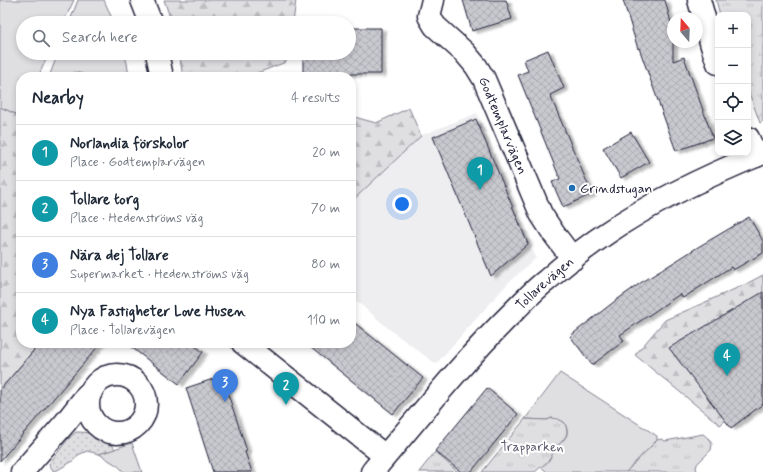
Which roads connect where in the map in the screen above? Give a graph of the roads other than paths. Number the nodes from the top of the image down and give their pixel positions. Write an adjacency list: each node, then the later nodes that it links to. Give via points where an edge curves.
1 (142, 0): 4 (street)
2 (433, 0): 9 (street, Godtemplarvägen, via 429,16 435,26 465,53 484,79 541,214)
3 (699, 0): 5 (street)
4 (148, 16)
5 (715, 54)
6 (158, 60): 7 (street)
7 (161, 72)
8 (756, 149): 9 (street, Tollarevägen, via 648,207)
9 (573, 258): 12 (street, Tollarevägen, via 498,327 446,383)
10 (249, 348): 12 (street)
11 (91, 392): 13 (street)
12 (385, 456): 14 (street, Tollarevägen)
13 (22, 472)
14 (372, 472)

